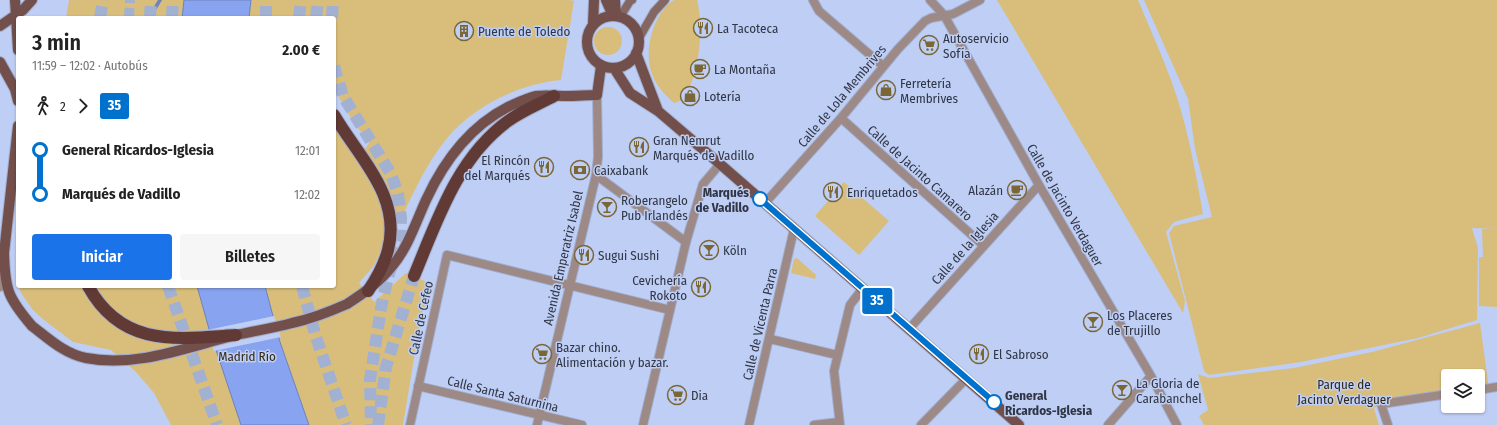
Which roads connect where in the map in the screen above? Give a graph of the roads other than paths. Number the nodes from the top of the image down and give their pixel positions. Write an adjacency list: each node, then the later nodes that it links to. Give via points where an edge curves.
1 (15, 0): 12 (main road)
2 (32, 0): 12 (main road)
3 (594, 0): 14 (main road)
4 (606, 0): 13 (main road)
5 (615, 0): 13 (main road)
6 (632, 0): 13 (main road)
7 (665, 0): 17 (main road, via 654,12)
8 (813, 0): 21 (street, via 819,11)
9 (930, 0): 11 (street, Calle de Jacinto Verdaguer)
10 (980, 0): 11 (street, Calle de Lola Membrives, via 953,14)
11 (944, 15): 21 (street, Calle de Lola Membrives, via 925,21); 32 (street, Calle de Jacinto Verdaguer)
12 (15, 16): 15 (main road); 16 (main road)
13 (616, 16): 14 (main road, via 602,18); 17 (main road, via 628,21)
14 (593, 24): 20 (main road, via 587,38 587,46 593,60)
15 (0, 26)
16 (16, 27)
17 (639, 38): 18 (main road)
18 (636, 54): 22 (main road, via 626,65); 26 (main road)
19 (0, 62): 23 (main road)
20 (601, 66): 22 (main road); 24 (main road)
21 (883, 66): 28 (street, Calle de Lola Membrives)
22 (614, 68): 26 (main road, via 630,93)
23 (16, 89)
24 (597, 95): 25 (main road); 31 (street, Avenida Emperatriz Isabel)
25 (554, 96): 38 (highway, via 508,121 465,165 450,191); 43 (main road, via 536,96 520,101 486,120 464,139 451,155 427,198 402,252 383,278)
26 (658, 111): 30 (main road)
27 (336, 118): 43 (highway, via 374,176 390,214 392,231 386,258)
28 (841, 118): 33 (street, Calle de Lola Membrives); 36 (street, Calle de Jacinto Camarero)
29 (16, 144): 37 (main road)
30 (720, 164): 33 (main road); 35 (street, via 703,184)
31 (596, 174): 35 (street); 39 (street, Avenida Emperatriz Isabel)
32 (1039, 185): 36 (street, Calle de la Iglesia); 49 (street, Calle de Jacinto Verdaguer)
33 (766, 203): 34 (main road)
34 (794, 228): 42 (main road); 47 (street, Calle de Vicenta Parra)
35 (686, 242): 44 (street)
36 (983, 245): 45 (street, Calle de la Iglesia)
37 (4, 253): 40 (street); 46 (main road, bridge, via 8,292 16,306 32,326 62,350 85,358 110,361 137,359)
38 (414, 276)
39 (569, 285): 44 (street); 51 (street, Calle de Cefeo, via 447,255); 55 (street, Avenida Emperatriz Isabel)
40 (0, 287)
41 (89, 288): 46 (highway, bridge, via 111,315 144,333 183,339)
42 (862, 288): 45 (main road); 48 (street, via 850,305)
43 (368, 291): 46 (main road, bridge, via 332,311)
44 (670, 310): 60 (street)
45 (909, 329): 50 (main road)
46 (236, 335)
47 (770, 339): 48 (street); 61 (street, Calle de Vicenta Parra)
48 (837, 355): 56 (street, via 834,371)
49 (1151, 376): 65 (street); 66 (street, Calle de Jacinto Verdaguer)
50 (966, 378): 63 (street); 64 (main road)
51 (418, 386): 55 (street, Calle Santa Saturnina); 57 (street, Calle de Cefeo)
52 (1497, 388): 53 (street)
53 (1485, 389)
54 (1441, 395): 67 (street, via 1381,404)
55 (539, 415): 58 (street, Avenida Emperatriz Isabel); 59 (street, Calle Santa Saturnina)
56 (839, 423): 62 (street)
57 (410, 425)
58 (537, 425)
59 (582, 425)
60 (643, 425)
61 (749, 425)
62 (814, 425)
63 (921, 425)
64 (1019, 425)
65 (1108, 425)
66 (1177, 425)
67 (1388, 425)

